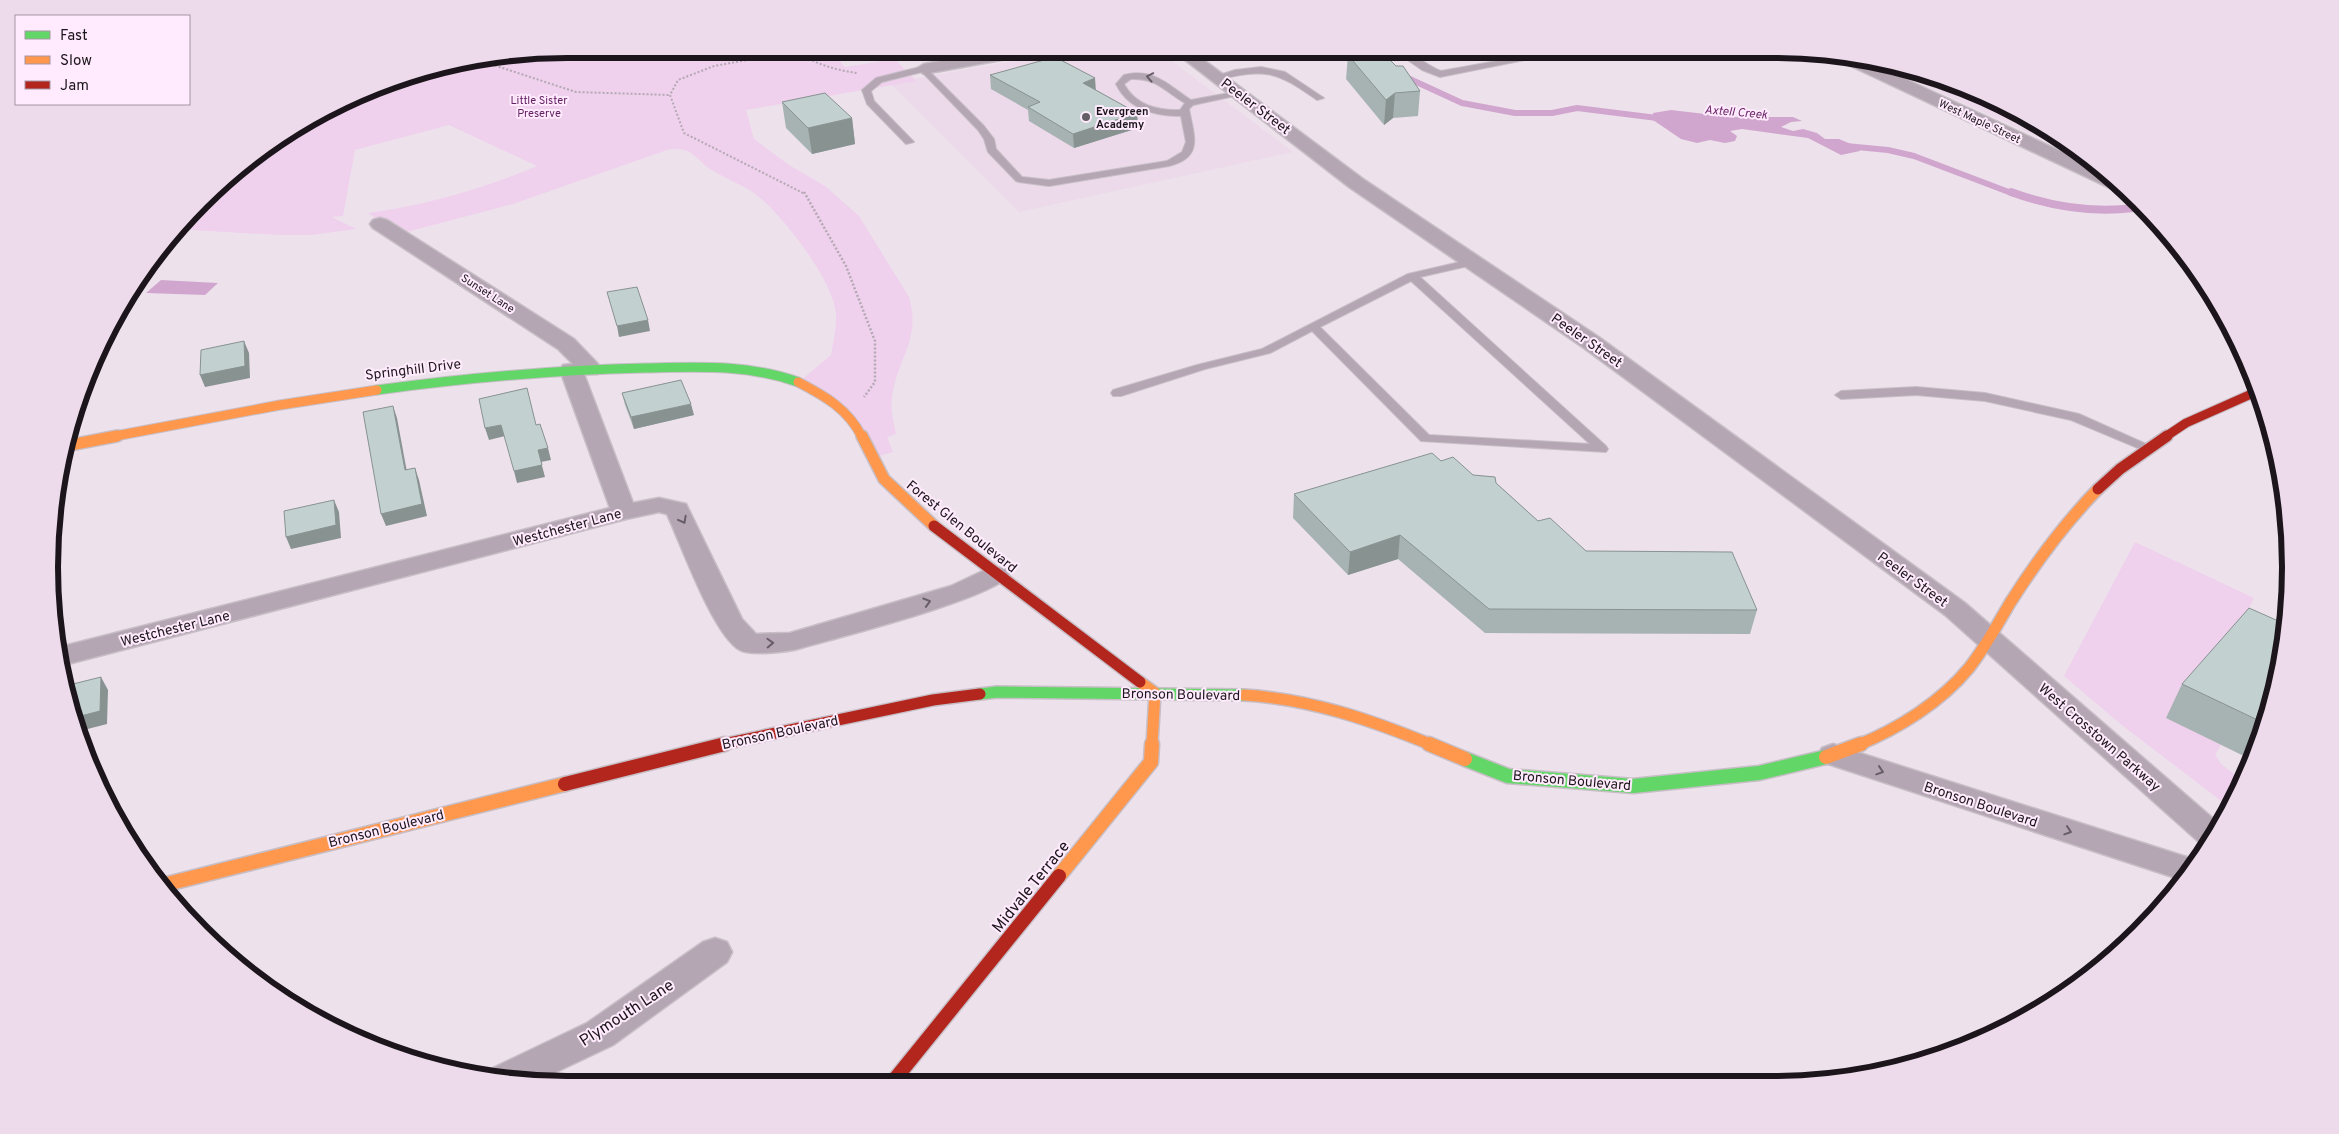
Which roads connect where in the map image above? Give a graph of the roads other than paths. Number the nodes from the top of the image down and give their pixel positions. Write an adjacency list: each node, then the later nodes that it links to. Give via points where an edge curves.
1 (983, 58): 5 (street)
2 (1192, 58): 8 (street, Peeler Street)
3 (1410, 58): 4 (lane, via 1440,74)
4 (1527, 58)
5 (972, 60): 7 (street)
6 (1863, 66): 14 (street, West Maple Street)
7 (924, 69): 12 (lane, via 981,128 998,160 1019,179 1031,182 1049,183 1169,164 1182,159 1188,154 1191,130); 13 (lane, via 872,84 866,90 870,102)
8 (1217, 76): 9 (street, Peeler Street); 10 (lane, via 1258,68 1273,69 1286,74)
9 (1240, 94): 11 (lane); 16 (street, Peeler Street, via 1356,183)
10 (1320, 98)
11 (1190, 103): 12 (lane); 12 (lane, one-way to 12, via 1151,76 1129,76 1120,84 1145,108)
12 (1184, 113)
13 (909, 142)
14 (2096, 174)
15 (380, 224): 19 (street, Sunset Lane, via 566,344)
16 (1473, 262): 17 (lane); 28 (street, Peeler Street, via 1600,349 1955,610)
17 (1412, 276): 18 (lane); 18 (lane, via 1602,449 1425,438)
18 (1313, 326): 21 (lane, via 1266,351)
19 (580, 369): 20 (street, Springhill Drive, via 712,368); 24 (street, Springhill Drive, via 440,380 371,390 252,408); 26 (street, Sunset Lane)
20 (770, 372): 27 (street, Forest Glen Boulevard, via 810,388 835,402 851,416 891,487)
21 (1116, 393)
22 (1842, 395): 25 (lane, via 1916,392 1985,397 2075,417)
23 (2251, 395): 25 (street, via 2186,424)
24 (73, 444)
25 (2149, 448): 28 (street, via 2120,469 2077,509 2043,552)
26 (624, 512): 27 (street, Westchester Lane, one-way to 27, via 659,505 676,509 730,623 749,643 791,642 960,592); 29 (street, Westchester Lane)
27 (996, 574): 30 (street, Forest Glen Boulevard)
28 (1988, 640): 31 (street, via 1969,668 1940,696 1874,739); 32 (street, West Crosstown Parkway)
29 (65, 655)
30 (1155, 693): 31 (street, Bronson Boulevard, via 1255,694 1309,703 1361,717 1508,776 1633,786 1759,774); 34 (street, Bronson Boulevard, via 996,692 933,700 702,749); 37 (street, Midvale Terrace, via 1151,762)
31 (1833, 755): 33 (street, Bronson Boulevard, one-way to 33)
32 (2207, 832)
33 (2183, 868)
34 (168, 884)
35 (716, 952): 36 (street, Plymouth Lane, via 600,1034)
36 (517, 1074)
37 (897, 1076)

